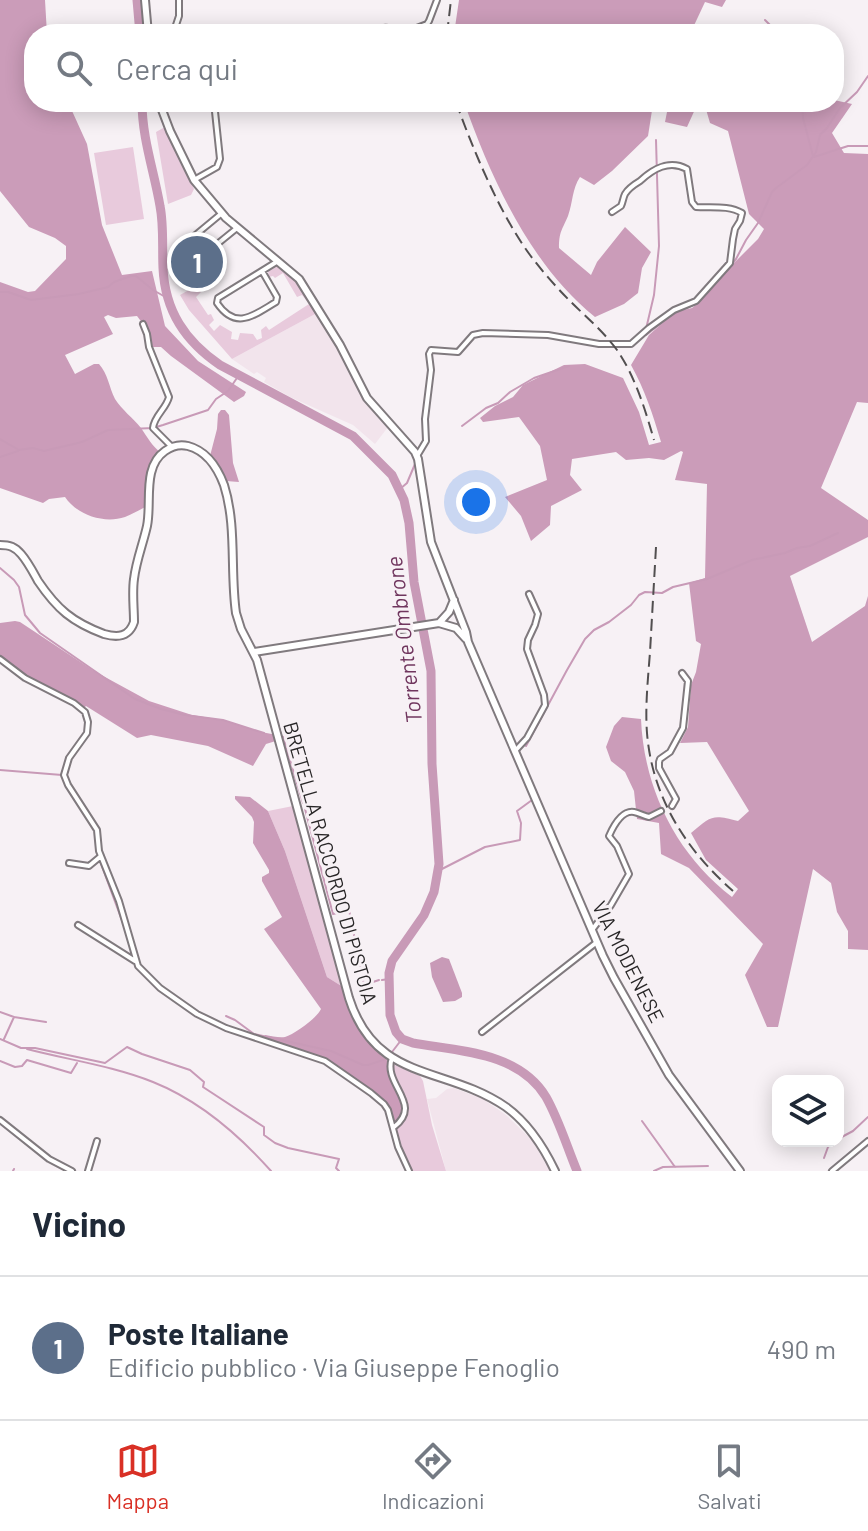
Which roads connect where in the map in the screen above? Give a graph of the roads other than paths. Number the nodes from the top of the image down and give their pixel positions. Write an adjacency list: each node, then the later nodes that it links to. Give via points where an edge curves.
1 (145, 0): 4 (street)
2 (179, 0): 5 (street)
3 (437, 0): 6 (street)
4 (147, 24)
5 (176, 24)
6 (427, 24)
7 (163, 112): 9 (street)
8 (215, 112): 9 (street, via 220,159 217,167)
9 (194, 180): 11 (street)
10 (612, 212): 17 (street, via 623,205 634,185 667,165 687,169 696,207 742,213 730,263 696,301 674,310 631,344 483,333 473,335 458,352 431,350 426,442)
11 (222, 213): 12 (street); 12 (street, via 187,242 200,258)
12 (237, 228): 13 (street)
13 (278, 261): 14 (street); 17 (street, via 304,286 367,398)
14 (262, 271): 14 (street, via 218,298 224,313 247,318 276,302)
15 (143, 324): 16 (street, via 169,397 153,428)
16 (172, 447): 18 (street, via 161,453 151,474 147,525 134,581 134,622 126,634 109,635 73,620 58,608 21,554); 23 (street, via 199,451 221,479 229,504 236,613)
17 (417, 456): 20 (street, VIA MODENESE, via 431,542)
18 (0, 545)
19 (529, 594): 26 (street, via 538,614 527,649 545,705)
20 (454, 600): 21 (street); 22 (street, VIA MODENESE)
21 (436, 623): 22 (street, via 456,628); 23 (street)
22 (468, 642): 26 (street, VIA MODENESE)
23 (254, 652): 36 (street, BRETELLA RACCORDO DI PISTOIA, via 352,1006 373,1042)
24 (0, 659): 29 (street, via 85,712 87,733 64,772 96,827)
25 (682, 673): 27 (street, via 688,681 683,728 659,762 676,799)
26 (515, 751): 32 (street, VIA MODENESE)
27 (672, 806)
28 (661, 811): 32 (street, via 649,817 628,812 610,833 629,874)
29 (101, 856): 30 (street, via 89,866); 34 (street)
30 (69, 863)
31 (78, 925): 34 (street)
32 (592, 930): 33 (street, VIA MODENESE)
33 (597, 942): 35 (street); 45 (street, VIA MODENESE, via 675,1084)
34 (136, 963): 38 (street, via 197,1014 325,1061 384,1104)
35 (482, 1032)
36 (392, 1058): 38 (street, via 390,1070 405,1106); 44 (street, BRETELLA RACCORDO DI PISTOIA, via 505,1107 532,1132)
37 (0, 1120): 41 (street)
38 (394, 1127): 43 (street)
39 (97, 1141): 42 (street)
40 (868, 1141): 46 (street)
41 (72, 1171)
42 (88, 1171)
43 (409, 1171)
44 (555, 1171)
45 (740, 1171)
46 (832, 1171)

